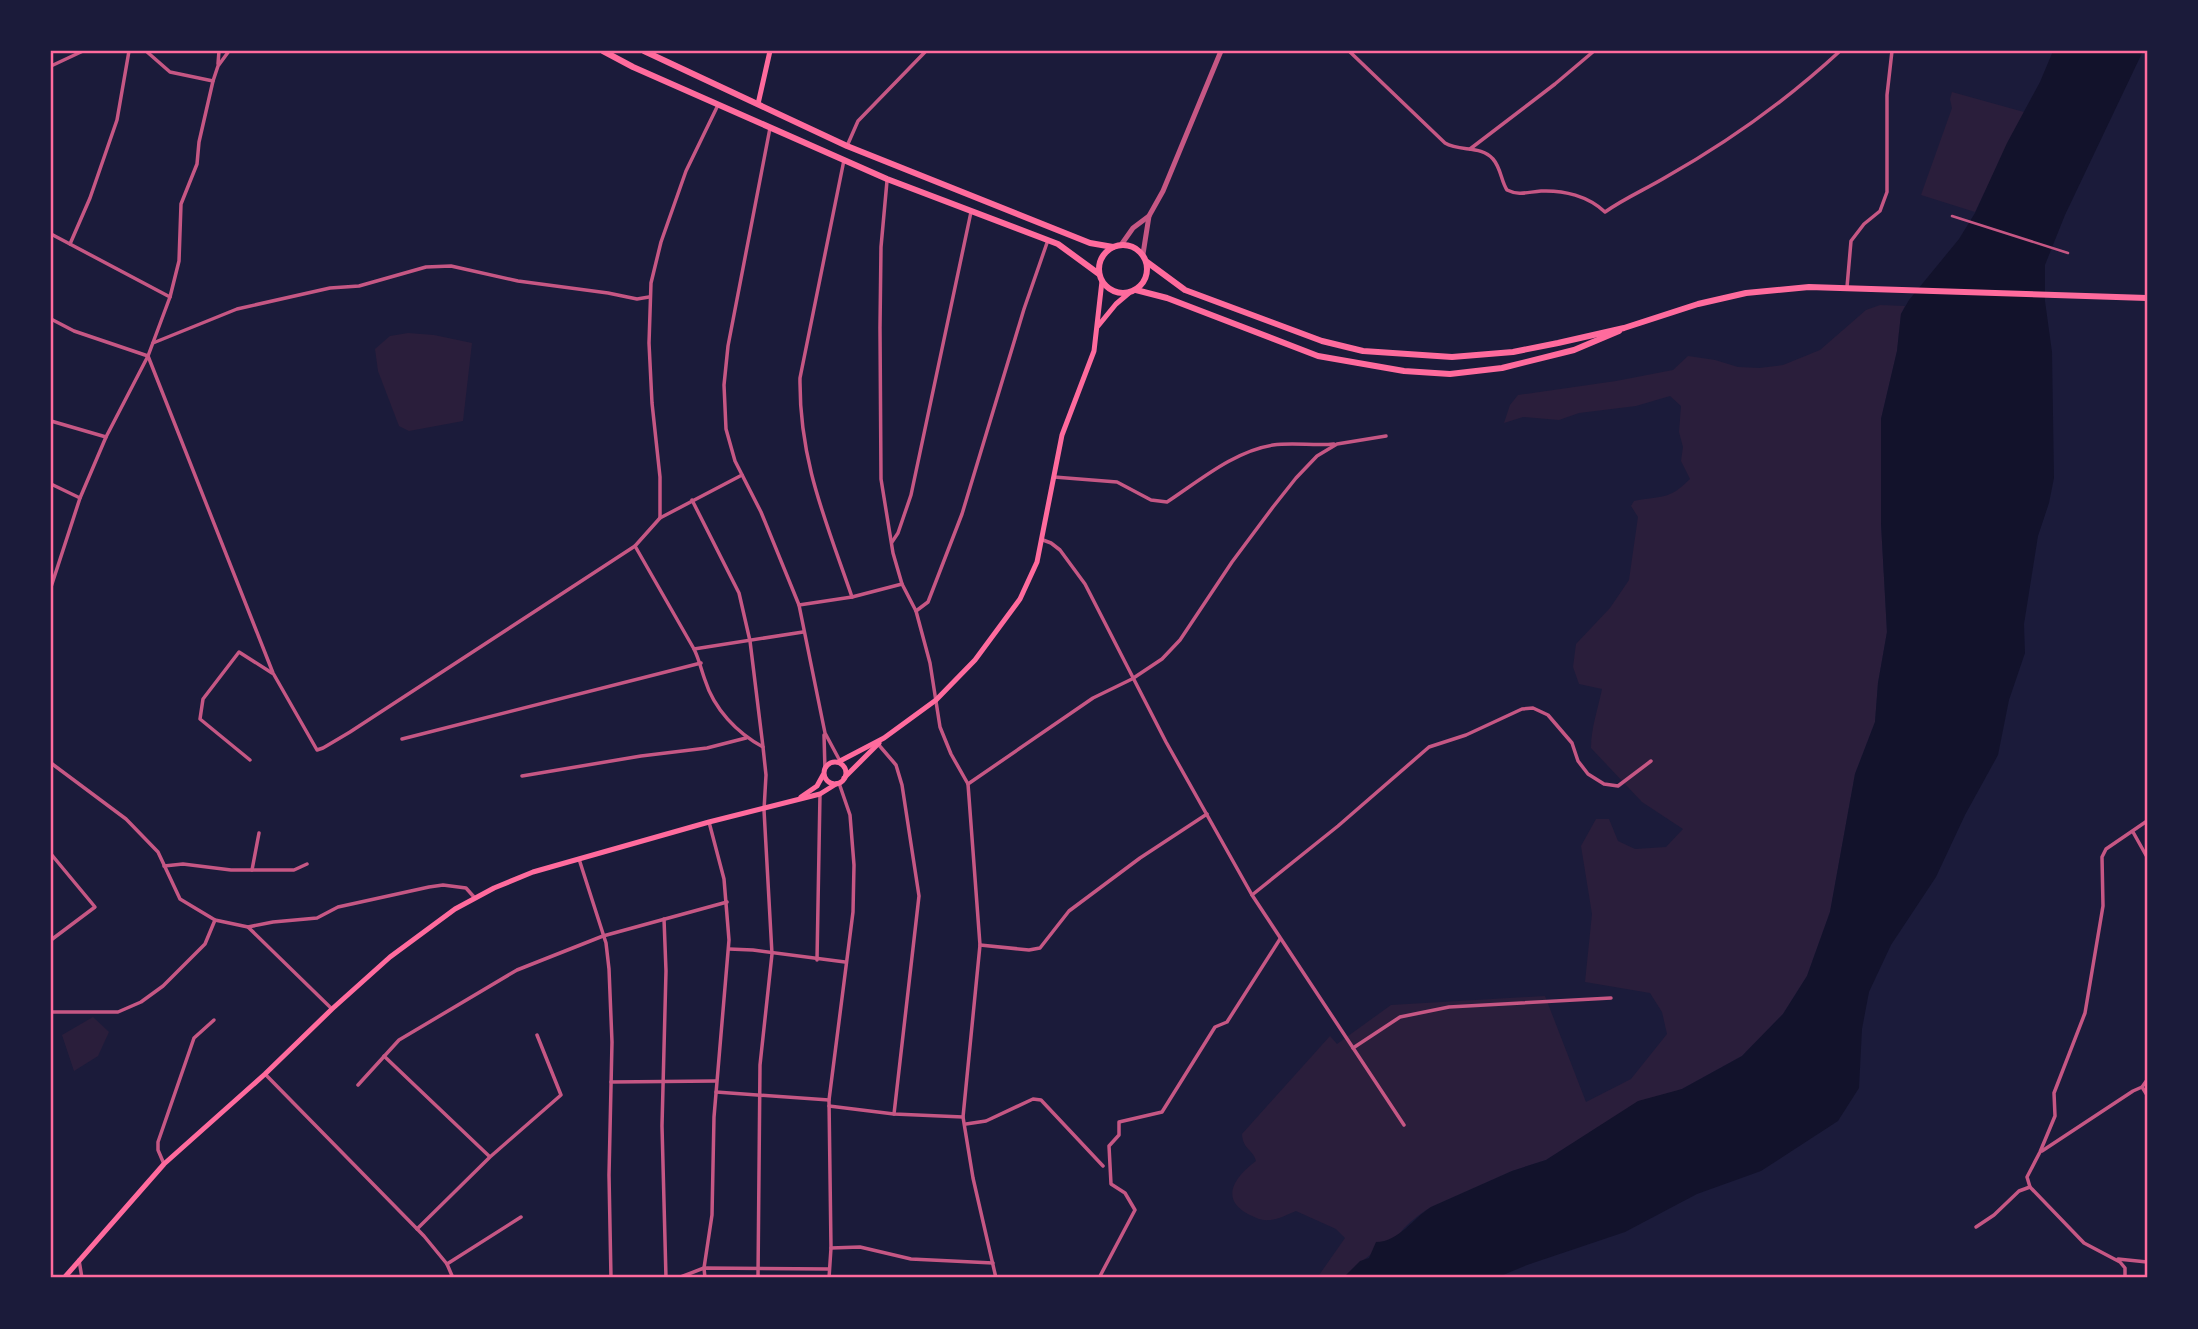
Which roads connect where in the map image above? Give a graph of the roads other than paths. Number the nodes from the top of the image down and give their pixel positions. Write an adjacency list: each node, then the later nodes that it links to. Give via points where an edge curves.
1 (83, 51): 15 (street)
2 (129, 51): 30 (street, via 117,120)
3 (146, 51): 17 (street, via 170,72)
4 (219, 51): 16 (street)
5 (229, 51): 16 (street)
6 (603, 51): 19 (highway)
7 (644, 51): 18 (highway)
8 (770, 51): 18 (main road)
9 (926, 51): 21 (street, via 858,121)
10 (1221, 51): 26 (street)
11 (1349, 51): 22 (street, via 1445,144)
12 (1594, 51): 22 (street)
13 (1840, 51): 22 (street, via 1780,103 1605,212 1578,196 1511,192 1504,188 1493,159)
14 (1892, 51): 37 (street, via 1887,192 1880,211 1851,241)
15 (51, 66)
16 (218, 66): 17 (street)
17 (213, 81): 39 (street, via 197,164 181,204 179,261)
18 (758, 104): 21 (highway)
19 (718, 105): 20 (highway); 40 (street, via 678,192 654,266)
20 (770, 128): 23 (highway); 51 (street, via 724,386 728,439)
21 (847, 146): 32 (highway, via 1090,243)
22 (1470, 149)
23 (844, 160): 24 (highway); 62 (street, via 800,378 800,404 808,466)
24 (887, 180): 25 (highway); 58 (street, via 881,247 880,418 881,479)
25 (971, 212): 29 (highway); 58 (street, via 911,495)
26 (1149, 216): 31 (street); 34 (street)
27 (1952, 216): 33 (street)
28 (51, 234): 30 (street)
29 (1048, 240): 36 (highway); 64 (street, via 962,514 928,602)
30 (70, 244): 39 (street)
31 (1121, 245): 32 (highway); 34 (highway)
32 (1113, 247): 36 (highway, via 1101,258)
33 (2068, 253)
34 (1143, 254): 35 (highway)
35 (1147, 262): 38 (highway, via 1146,278); 44 (highway, via 1185,290 1322,341 1363,351 1452,357 1513,352)
36 (1100, 278): 38 (highway, via 1113,292); 43 (main road)
37 (1847, 288): 41 (highway); 44 (highway, via 1746,293)
38 (1133, 292): 43 (main road); 44 (highway, via 1167,298 1318,356 1404,371 1450,374 1502,368 1574,350)
39 (170, 297): 45 (street)
40 (649, 298): 45 (street, via 518,281 451,266 426,267 359,286 237,309); 56 (street)
41 (2147, 298)
42 (51, 319): 46 (street)
43 (1098, 326): 52 (main road)
44 (1624, 328)
45 (153, 342): 46 (street)
46 (148, 356): 49 (street); 69 (street)
47 (51, 421): 49 (street)
48 (1386, 436): 50 (street)
49 (106, 437): 54 (street)
50 (1337, 444): 52 (street, via 1272,445 1217,468 1167,502 1151,500 1117,482); 70 (street, via 1317,456 1296,478 1180,640)
51 (742, 475): 55 (street); 63 (street)
52 (1052, 477): 57 (main road)
53 (51, 484): 54 (street)
54 (80, 498): 61 (street)
55 (692, 500): 56 (street); 66 (street, via 739,593)
56 (660, 518): 59 (street)
57 (1043, 540): 70 (street, via 1060,550 1078,572); 71 (main road, via 1031,578 1014,608 975,660)
58 (891, 543): 60 (street)
59 (635, 546): 67 (street); 69 (street, via 320,750 312,745)
60 (902, 583): 62 (street); 64 (street)
61 (51, 587)
62 (852, 597): 63 (street)
63 (799, 605): 65 (street)
64 (916, 611): 71 (street)
65 (803, 632): 66 (street); 72 (street)
66 (750, 641): 67 (street); 77 (street)
67 (694, 649): 68 (street)
68 (701, 663): 73 (street); 74 (street, via 719,710)
69 (273, 673): 78 (street, via 239,652 203,699 200,719)
70 (1132, 680): 85 (street, via 1093,698); 89 (street)
71 (936, 700): 75 (main road); 85 (street, via 940,727)
72 (825, 733): 79 (street); 82 (street)
73 (402, 738)
74 (746, 738): 77 (street); 83 (street)
75 (884, 738): 76 (main road); 79 (main road)
76 (878, 744): 84 (main road); 133 (street, via 896,765 902,785 919,896)
77 (762, 747): 88 (street)
78 (250, 760)
79 (840, 761): 82 (main road, via 831,762); 84 (main road, via 845,769)
80 (1651, 761): 100 (street, via 1618,786 1604,784 1583,768 1572,743 1548,715 1522,709 1466,736 1429,747)
81 (51, 763): 98 (street, via 126,819 158,852)
82 (824, 772): 84 (main road, via 828,782); 87 (main road, via 817,786)
83 (522, 776)
84 (839, 782): 86 (main road); 113 (street, via 850,815 854,865)
85 (968, 784): 109 (street)
86 (820, 794): 87 (main road); 112 (street)
87 (799, 799): 88 (main road)
88 (764, 810): 91 (main road); 111 (street)
89 (1206, 814): 100 (street); 109 (street, via 1069,911 1040,948)
90 (2147, 821): 92 (street)
91 (709, 822): 96 (main road); 102 (street)
92 (2133, 832): 95 (street); 137 (street, via 2106,849 2102,857 2103,906 2088,995 2054,1093 2054,1115)
93 (259, 833): 99 (street)
94 (51, 854): 108 (street, via 95,906)
95 (2147, 857)
96 (579, 859): 101 (main road, via 515,878); 106 (street)
97 (307, 864): 99 (street, via 294,870)
98 (164, 866): 99 (street); 104 (street, via 180,899)
99 (252, 870)
100 (1252, 895): 107 (street)
101 (474, 897): 105 (street, via 466,888 443,885 338,907 317,918); 115 (main road, via 411,940)
102 (727, 902): 103 (street); 110 (street)
103 (664, 919): 106 (street); 123 (street)
104 (215, 920): 105 (street); 116 (street, via 205,944 141,1002 118,1012)
105 (248, 927): 115 (street)
106 (603, 936): 120 (street, via 517,970 399,1040); 125 (street, via 609,969)
107 (1281, 939): 119 (street); 164 (street, via 1227,1022 1215,1027 1162,1112 1119,1122 1119,1135 1109,1146 1111,1184 1125,1193 1135,1210)
108 (51, 940)
109 (980, 946): 134 (street)
110 (729, 949): 111 (street); 124 (street)
111 (772, 954): 112 (street); 130 (street)
112 (817, 960): 113 (street)
113 (845, 962): 131 (street)
114 (1611, 998): 119 (street, via 1449,1007 1400,1017)
115 (332, 1009): 121 (main road)
116 (51, 1012)
117 (214, 1020): 139 (street, via 194,1038 158,1142)
118 (537, 1034): 138 (street, via 561,1095)
119 (1353, 1048): 136 (street)
120 (384, 1056): 126 (street); 138 (street)
121 (265, 1074): 139 (main road); 144 (street)
122 (2147, 1080): 127 (street)
123 (664, 1081): 124 (street); 125 (street); 158 (street)
124 (716, 1081): 128 (street)
125 (611, 1083): 157 (street)
126 (358, 1085)
127 (2142, 1087): 129 (street); 137 (street)
128 (716, 1092): 130 (street); 151 (street, via 712,1215)
129 (2147, 1095)
130 (760, 1097): 131 (street); 152 (street)
131 (829, 1100): 132 (street)
132 (829, 1106): 133 (street); 145 (street)
133 (894, 1114): 134 (street)
134 (963, 1117): 135 (street)
135 (966, 1124): 140 (street, via 1041,1100); 149 (street)
136 (1404, 1125)
137 (2040, 1152): 141 (street, via 2027,1177)
138 (490, 1157): 144 (street)
139 (163, 1164): 147 (main road)
140 (1103, 1166)
141 (2031, 1187): 143 (street, via 2019,1191); 146 (street, via 2084,1243)
142 (521, 1217): 150 (street)
143 (1976, 1227)
144 (417, 1229): 150 (street)
145 (831, 1248): 149 (street, via 860,1247 911,1259); 153 (street)
146 (2117, 1259): 148 (street); 165 (street)
147 (79, 1260): 154 (main road); 155 (street)
148 (2147, 1262)
149 (993, 1263): 163 (street)
150 (447, 1264): 156 (street)
151 (704, 1268): 152 (street); 159 (street); 160 (street)
152 (758, 1269): 153 (street); 161 (street)
153 (829, 1269): 162 (street)
154 (64, 1278)
155 (82, 1278)
156 (453, 1278)
157 (611, 1278)
158 (666, 1278)
159 (678, 1278)
160 (705, 1278)
161 (758, 1278)
162 (829, 1278)
163 (996, 1278)
164 (1099, 1278)
165 (2126, 1278)

